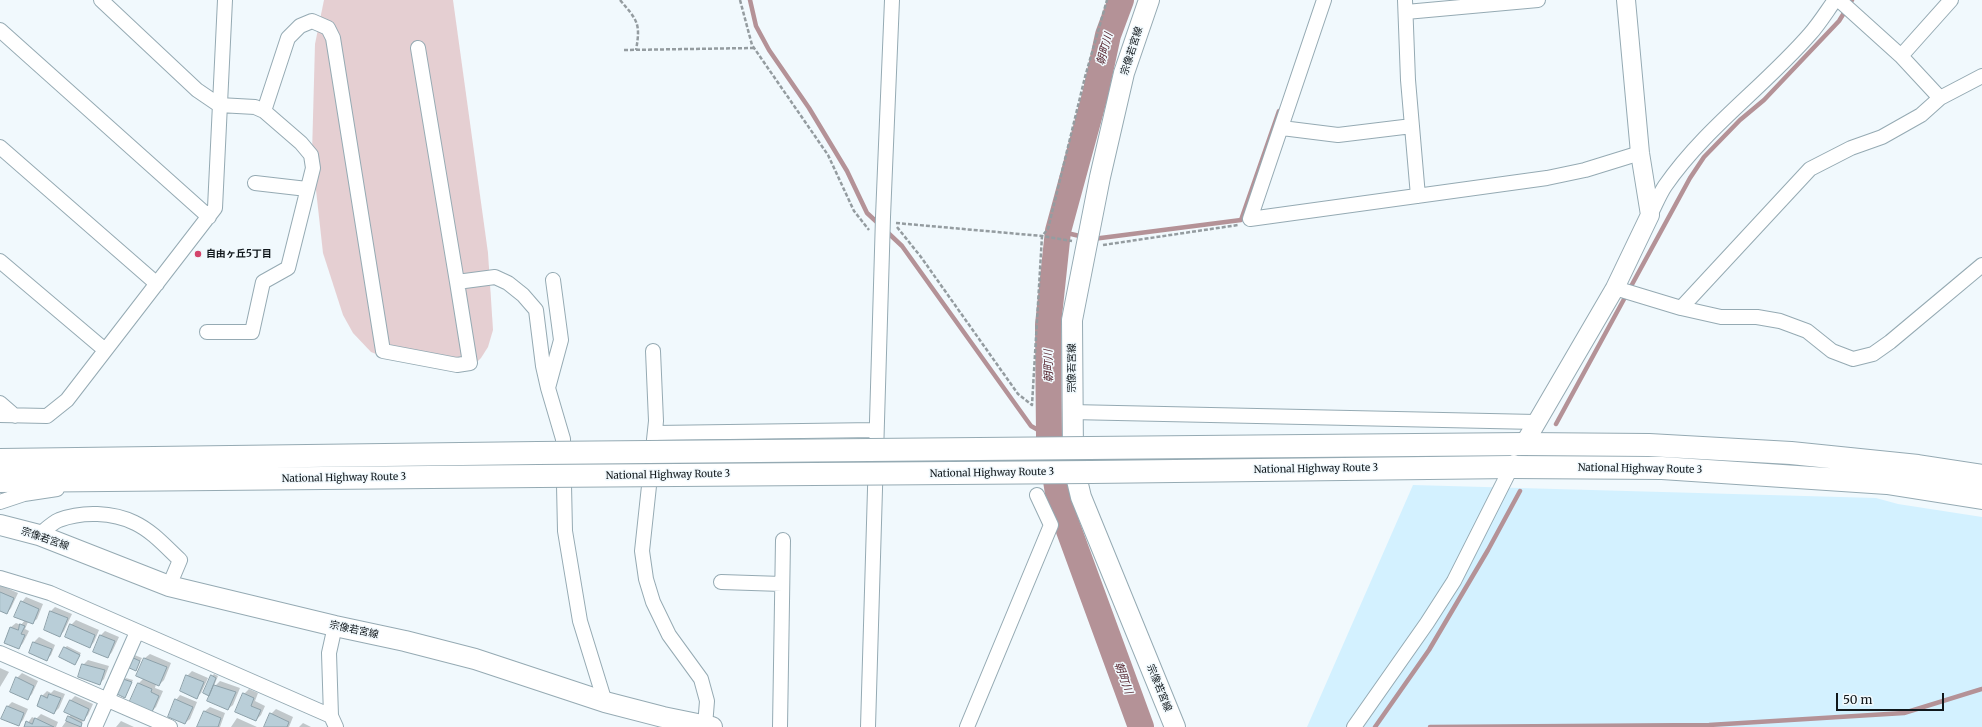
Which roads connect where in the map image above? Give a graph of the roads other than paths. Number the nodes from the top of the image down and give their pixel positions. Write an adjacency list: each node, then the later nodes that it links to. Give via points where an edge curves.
1 (101, 0): 18 (street, via 197,90)
2 (225, 0): 18 (street)
3 (892, 0): 45 (street)
4 (1149, 0): 41 (main road, 宗像若宮線, via 1124,73 1086,244 1072,320)
5 (1324, 0): 21 (street)
6 (1538, 0): 11 (street)
7 (1626, 0): 23 (street)
8 (1835, 0): 27 (street, via 1810,34 1722,120 1682,164 1664,187)
9 (1839, 0): 15 (street)
10 (1951, 0): 15 (street)
11 (1510, 1): 12 (street)
12 (1406, 6): 20 (street)
13 (0, 30): 28 (street)
14 (418, 48): 32 (street)
15 (1901, 56): 17 (street)
16 (1982, 76): 17 (street)
17 (1940, 98): 35 (street, via 1921,115 1882,137 1851,148 1810,169)
18 (219, 105): 19 (street, via 255,107); 28 (street, via 215,208)
19 (264, 112): 25 (street, via 301,143 310,155 313,168); 32 (street, via 288,38 300,26 312,21 328,28 333,38 383,351 456,365 470,363)
20 (1412, 126): 21 (street, via 1338,135); 26 (street)
21 (1282, 128): 26 (street, via 1250,219)
22 (0, 147): 33 (street)
23 (1640, 153): 26 (street, via 1585,170 1547,178); 27 (street)
24 (255, 183): 25 (street)
25 (307, 189): 36 (street, via 288,268 263,282 252,332)
26 (1418, 196)
27 (1650, 215): 34 (street)
28 (208, 217): 33 (street)
29 (0, 261): 37 (street)
30 (1982, 265): 35 (street, via 1890,342 1873,354 1853,359 1832,351 1807,331 1780,320 1757,317 1721,318)
31 (553, 280): 39 (street, via 561,340)
32 (457, 282): 39 (street, via 495,277 523,295 536,310)
33 (157, 284): 37 (street)
34 (1615, 288): 35 (street); 44 (street)
35 (1680, 308)
36 (207, 332)
37 (105, 350): 43 (street, via 67,400 47,416)
38 (653, 351): 46 (street)
39 (548, 388): 67 (street, via 563,439 565,531 580,621)
40 (0, 403): 43 (street)
41 (1072, 412): 44 (street); 76 (main road, 宗像若宮線, via 1073,455 1082,497)
42 (0, 415): 43 (street)
43 (15, 416)
44 (1536, 422): 47 (street)
45 (876, 430): 46 (street); 74 (street)
46 (655, 433): 70 (street, via 642,551 646,579 653,602 669,635 701,679 707,701)
47 (1524, 444): 48 (highway, bridge); 49 (street); 50 (highway, via 1649,446 1791,453 1918,466)
48 (0, 460)
49 (1512, 467): 51 (highway, National Highway Route 3, bridge); 54 (highway, National Highway Route 3, via 1662,468 1789,475 1887,483); 77 (street, via 1454,581 1423,630)
50 (1982, 476)
51 (113, 480): 52 (highway, National Highway Route 3); 55 (street, via 24,494)
52 (0, 481)
53 (1037, 495): 75 (street, via 1051,525)
54 (1982, 498)
55 (0, 502)
56 (0, 525): 57 (main road, 宗像若宮線)
57 (39, 535): 62 (main road, 宗像若宮線); 62 (street, via 58,521 84,514 108,515 134,523 157,538 180,560)
58 (783, 540): 61 (street)
59 (0, 578): 64 (street, via 50,593)
60 (721, 582): 61 (street)
61 (782, 584): 73 (street)
62 (169, 586): 63 (main road, 宗像若宮線)
63 (335, 626): 67 (main road, 宗像若宮線, via 475,659); 68 (street, via 329,653)
64 (137, 632): 66 (street); 68 (street)
65 (0, 653): 66 (street)
66 (107, 700): 71 (street); 72 (street)
67 (605, 702): 69 (main road, 宗像若宮線)
68 (333, 721)
69 (661, 722): 70 (main road, 宗像若宮線)
70 (708, 726)
71 (95, 727)
72 (170, 727)
73 (780, 727)
74 (868, 727)
75 (967, 727)
76 (1175, 727)
77 (1354, 727)

